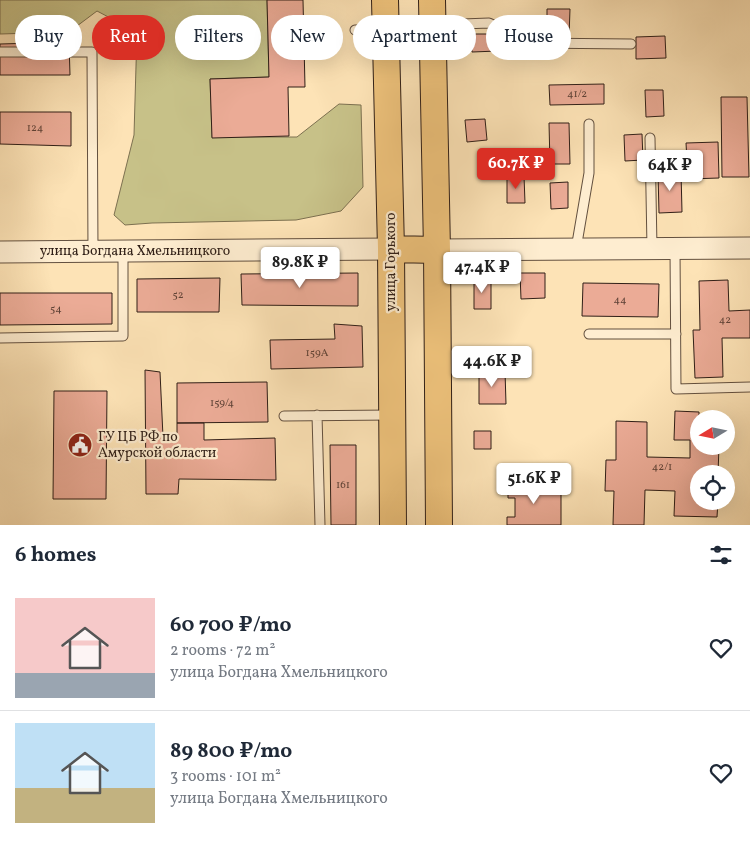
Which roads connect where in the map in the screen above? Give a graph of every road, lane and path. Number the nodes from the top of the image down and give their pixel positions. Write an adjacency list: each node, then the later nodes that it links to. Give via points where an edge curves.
1 (386, 0): 3 (main road, улица Горького)
2 (432, 13): 4 (lane, via 489,23 532,43); 14 (main road)
3 (386, 15)
4 (631, 44)
5 (0, 52): 16 (lane, via 92,52)
6 (387, 60): 12 (main road, улица Горького)
7 (589, 124): 13 (lane, via 590,173)
8 (650, 138): 9 (lane)
9 (652, 248): 10 (street, улица Богдана Хмельницкого); 13 (street, улица Богдана Хмельницкого)
10 (675, 248): 11 (street, улица Богдана Хмельницкого); 19 (lane)
11 (750, 248)
12 (391, 249): 14 (main road, улица Богдана Хмельницкого); 17 (street, улица Богдана Хмельницкого); 22 (main road, улица Горького)
13 (576, 249): 14 (street, улица Богдана Хмельницкого)
14 (437, 250): 27 (main road)
15 (0, 252): 16 (street, улица Богдана Хмельницкого)
16 (93, 252): 17 (street, улица Богдана Хмельницкого)
17 (123, 252): 20 (lane, via 123,336)
18 (589, 334): 19 (lane)
19 (676, 334): 21 (lane, via 676,389)
20 (0, 338)
21 (750, 387)
22 (391, 415): 24 (lane); 26 (main road, улица Горького)
23 (284, 416): 24 (lane)
24 (317, 416): 25 (lane)
25 (320, 525)
26 (392, 525)
27 (439, 525)

